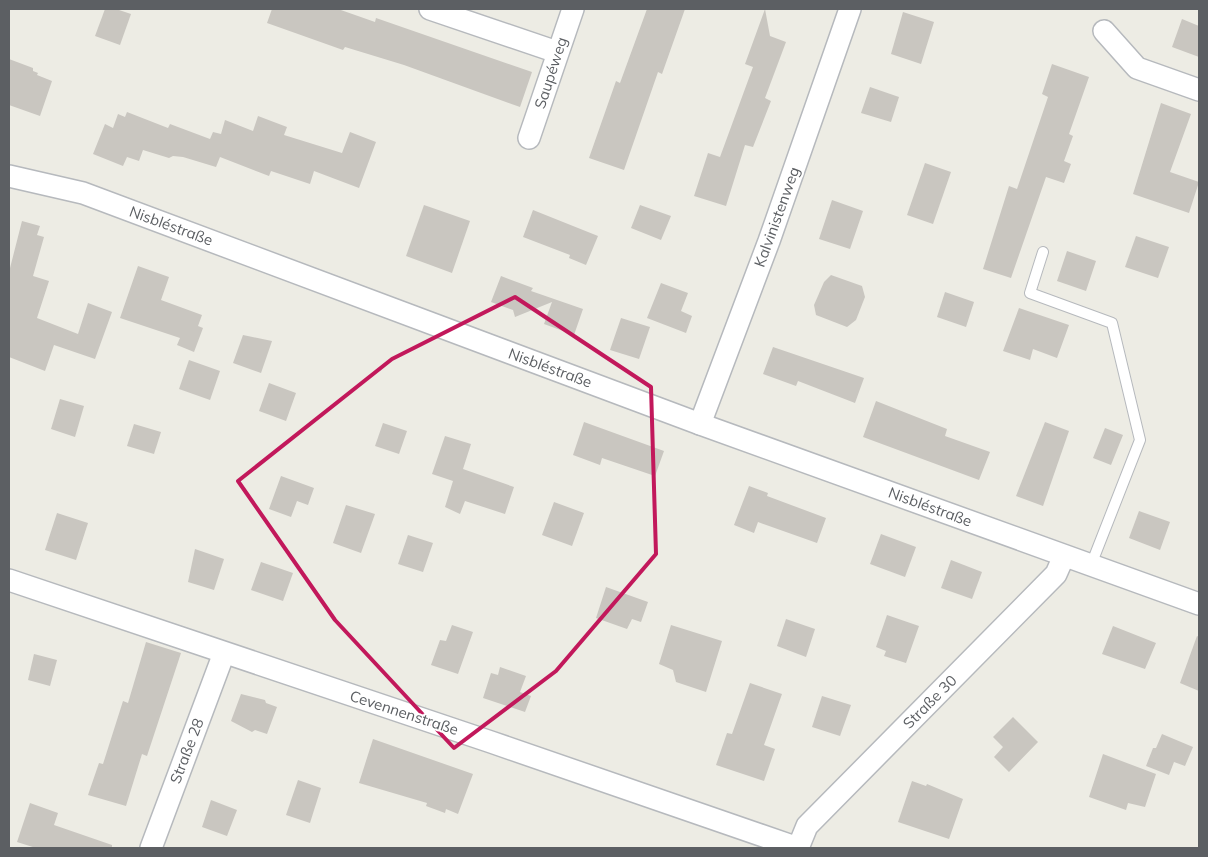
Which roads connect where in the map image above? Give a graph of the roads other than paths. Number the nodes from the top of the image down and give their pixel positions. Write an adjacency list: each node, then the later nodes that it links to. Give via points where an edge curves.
1 (430, 9): 5 (street)
2 (573, 9): 5 (street, Saupéweg)
3 (850, 9): 10 (street, Kalvinistenweg, via 769,241)
4 (1104, 31): 6 (street, via 1137,68)
5 (557, 52): 7 (street, Saupéweg)
6 (1199, 90)
7 (529, 138)
8 (9, 176): 10 (street, Nisbléstraße, via 83,193)
9 (1043, 252): 12 (lane, via 1030,293 1112,323 1140,440)
10 (700, 424): 11 (street, Nisbléstraße)
11 (1064, 556): 12 (street, Nisbléstraße); 17 (street, Straße 30, via 1056,574 808,826)
12 (1091, 565): 14 (street, Nisbléstraße)
13 (9, 580): 15 (street, Cevennenstraße)
14 (1199, 604)
15 (224, 653): 16 (street, Straße 28); 17 (street, Cevennenstraße)
16 (151, 848)
17 (798, 848)

